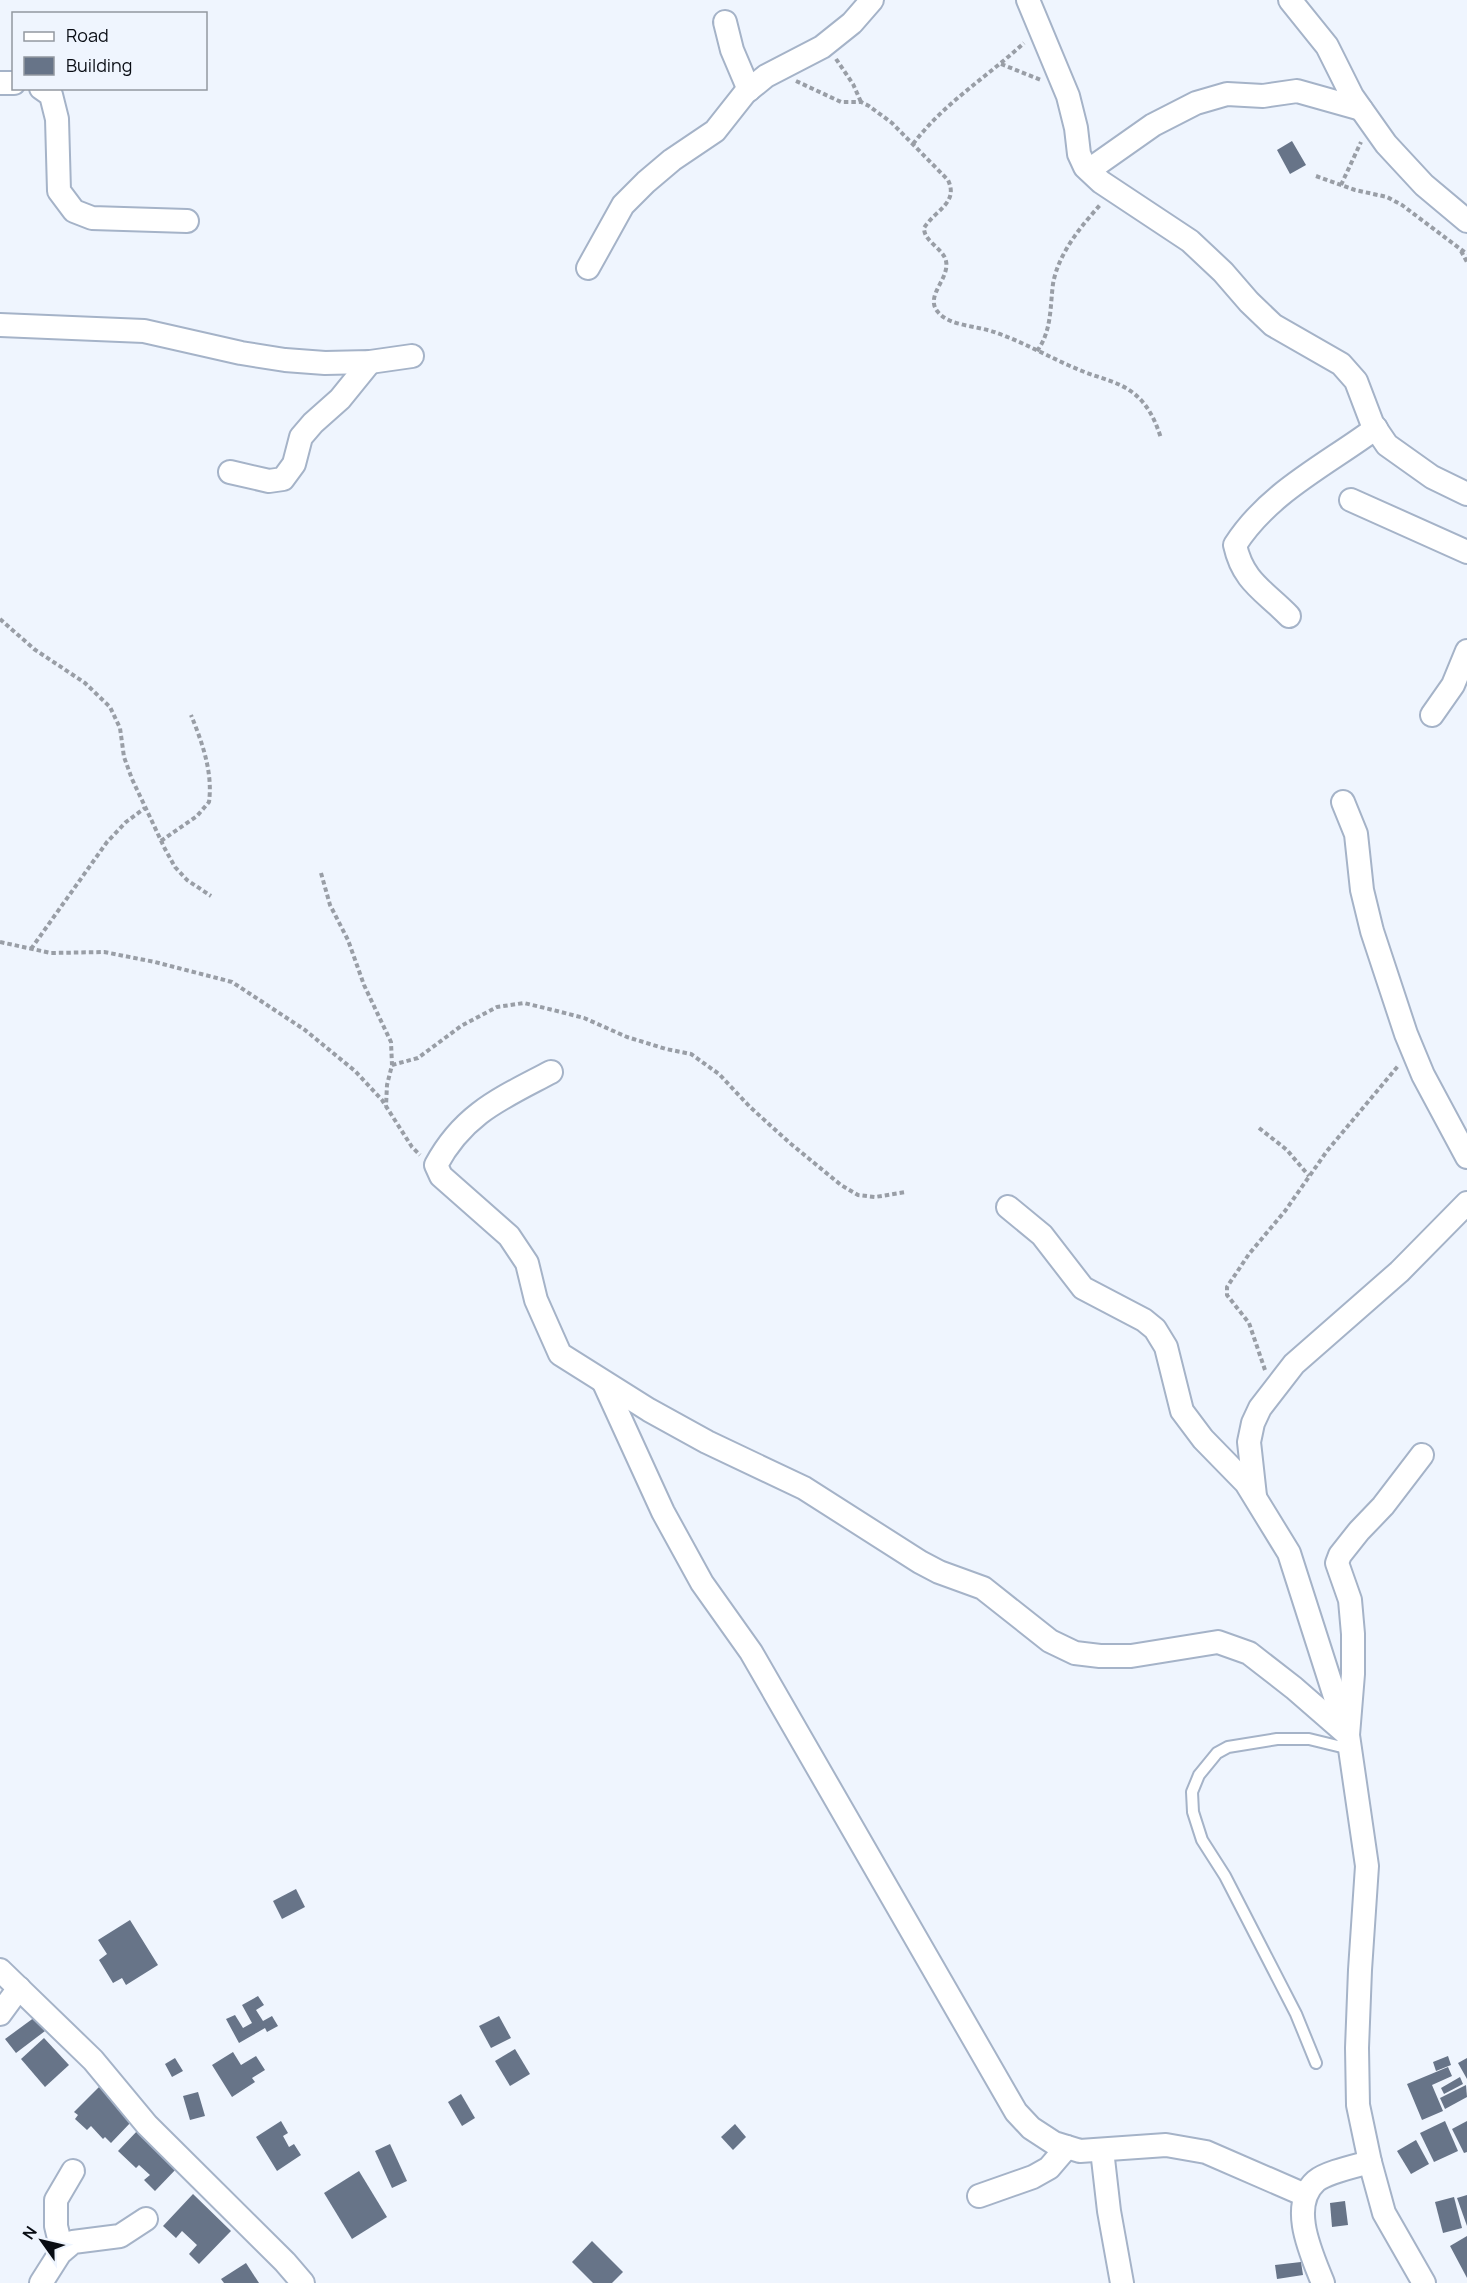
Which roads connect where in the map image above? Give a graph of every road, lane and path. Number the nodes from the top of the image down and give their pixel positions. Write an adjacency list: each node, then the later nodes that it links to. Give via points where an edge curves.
1 (872, 0): 6 (street)
2 (1028, 0): 5 (street)
3 (1290, 0): 13 (street, via 1327,46)
4 (725, 22): 11 (street)
5 (1040, 28): 7 (path); 9 (street)
6 (827, 43): 8 (street); 12 (path)
7 (1000, 64): 9 (path, via 1036,80); 14 (path, via 947,105)
8 (778, 70): 11 (street); 12 (path, via 841,102)
9 (1062, 81): 15 (street, via 1079,154)
10 (44, 90): 19 (street, via 51,94 57,119 59,191 74,211 92,218)
11 (749, 90): 24 (street, via 714,131 672,160 623,205)
12 (861, 102): 14 (path, via 892,123)
13 (1364, 114): 15 (street, via 1297,91 1263,96 1227,94 1196,103 1153,125); 17 (path, via 1359,149); 20 (street, via 1424,185)
14 (913, 144): 26 (path, via 952,189 951,199 924,228 947,263 935,295 938,313)
15 (1089, 170): 18 (street)
16 (1316, 176): 17 (path)
17 (1341, 185): 21 (path, via 1402,205)
18 (1114, 191): 26 (path, via 1085,224 1058,267 1047,331); 29 (street, via 1190,241 1273,325 1341,364 1356,381)
19 (187, 221)
20 (1467, 221)
21 (1459, 248): 22 (path); 23 (path)
22 (1467, 254)
23 (1467, 262)
24 (588, 268)
25 (0, 326): 28 (street, via 144,331 285,360)
26 (1037, 351): 30 (path, via 1132,392 1146,404)
27 (412, 356): 28 (street)
28 (370, 362): 31 (street, via 301,437 294,464 283,479 268,481)
29 (1376, 428): 32 (street, via 1387,445 1406,459); 35 (street, via 1277,497 1235,545 1238,559 1253,584)
30 (1161, 438)
31 (230, 472)
32 (1467, 495)
33 (1351, 500): 34 (street)
34 (1467, 552)
35 (1289, 615)
36 (0, 619): 41 (path, via 34,649 85,683 110,707 120,728 124,757)
37 (1467, 651): 39 (street, via 1453,685)
38 (191, 715): 42 (path, via 202,740 209,775 209,802 197,816)
39 (1432, 715)
40 (1343, 802): 47 (street, via 1356,834 1362,890 1372,932)
41 (145, 808): 42 (path); 46 (path, via 107,842)
42 (161, 841): 44 (path, via 175,867)
43 (321, 873): 48 (path, via 330,905 391,1042)
44 (212, 896)
45 (0, 942): 46 (path)
46 (31, 949): 50 (path, via 51,953 104,952 232,982 325,1045 373,1087)
47 (1412, 1049): 52 (street); 54 (path)
48 (392, 1065): 50 (path); 55 (path, via 418,1058 461,1026 497,1006 524,1003 553,1010 584,1018 627,1037 691,1054 718,1074 791,1144 858,1195 875,1197)
49 (551, 1072): 53 (street, via 486,1107 461,1127 442,1153)
50 (386, 1106): 53 (path, via 412,1147)
51 (1259, 1128): 54 (path, via 1287,1150)
52 (1467, 1157)
53 (437, 1169): 58 (street, via 509,1236 527,1263 536,1300 560,1354)
54 (1309, 1176): 59 (path, via 1227,1287 1227,1295 1249,1323 1265,1369)
55 (906, 1192)
56 (1467, 1203): 59 (street, via 1399,1272 1294,1364)
57 (1008, 1207): 61 (street, via 1042,1235 1083,1288 1155,1329 1166,1347 1182,1411)
58 (604, 1383): 62 (street, via 707,1442 804,1488 920,1562 983,1588 1050,1641 1075,1653 1100,1656 1131,1656 1218,1642 1234,1647 1249,1653 1294,1688); 67 (street, via 663,1512 702,1583 751,1652 1016,2112 1031,2128)
59 (1277, 1385): 61 (street, via 1260,1408 1249,1442)
60 (1422, 1455): 62 (street, via 1340,1554 1337,1563 1350,1600 1353,1634)
61 (1255, 1497): 62 (street, via 1289,1553)
62 (1349, 1742): 66 (lane, via 1268,1740 1228,1747 1217,1753 1199,1775 1192,1792 1193,1812 1202,1840 1225,1876 1296,2014); 69 (street, via 1367,1866 1358,2105)
63 (0, 1970): 64 (street)
64 (19, 1988): 65 (street); 76 (street, via 93,2060 147,2125)
65 (0, 2014)
66 (1316, 2063)
67 (1067, 2147): 68 (street); 72 (street, via 1049,2168)
68 (1102, 2150): 71 (street, via 1166,2145 1206,2152); 77 (street, via 1108,2211)
69 (1370, 2162): 71 (street, via 1317,2180); 79 (street, via 1384,2213)
70 (73, 2171): 74 (street, via 56,2200 56,2226)
71 (1305, 2195): 78 (street, via 1305,2230)
72 (980, 2196)
73 (146, 2219): 74 (street, via 120,2236 73,2242)
74 (62, 2251): 75 (street)
75 (41, 2283)
76 (303, 2283)
77 (1122, 2283)
78 (1323, 2283)
79 (1424, 2283)

